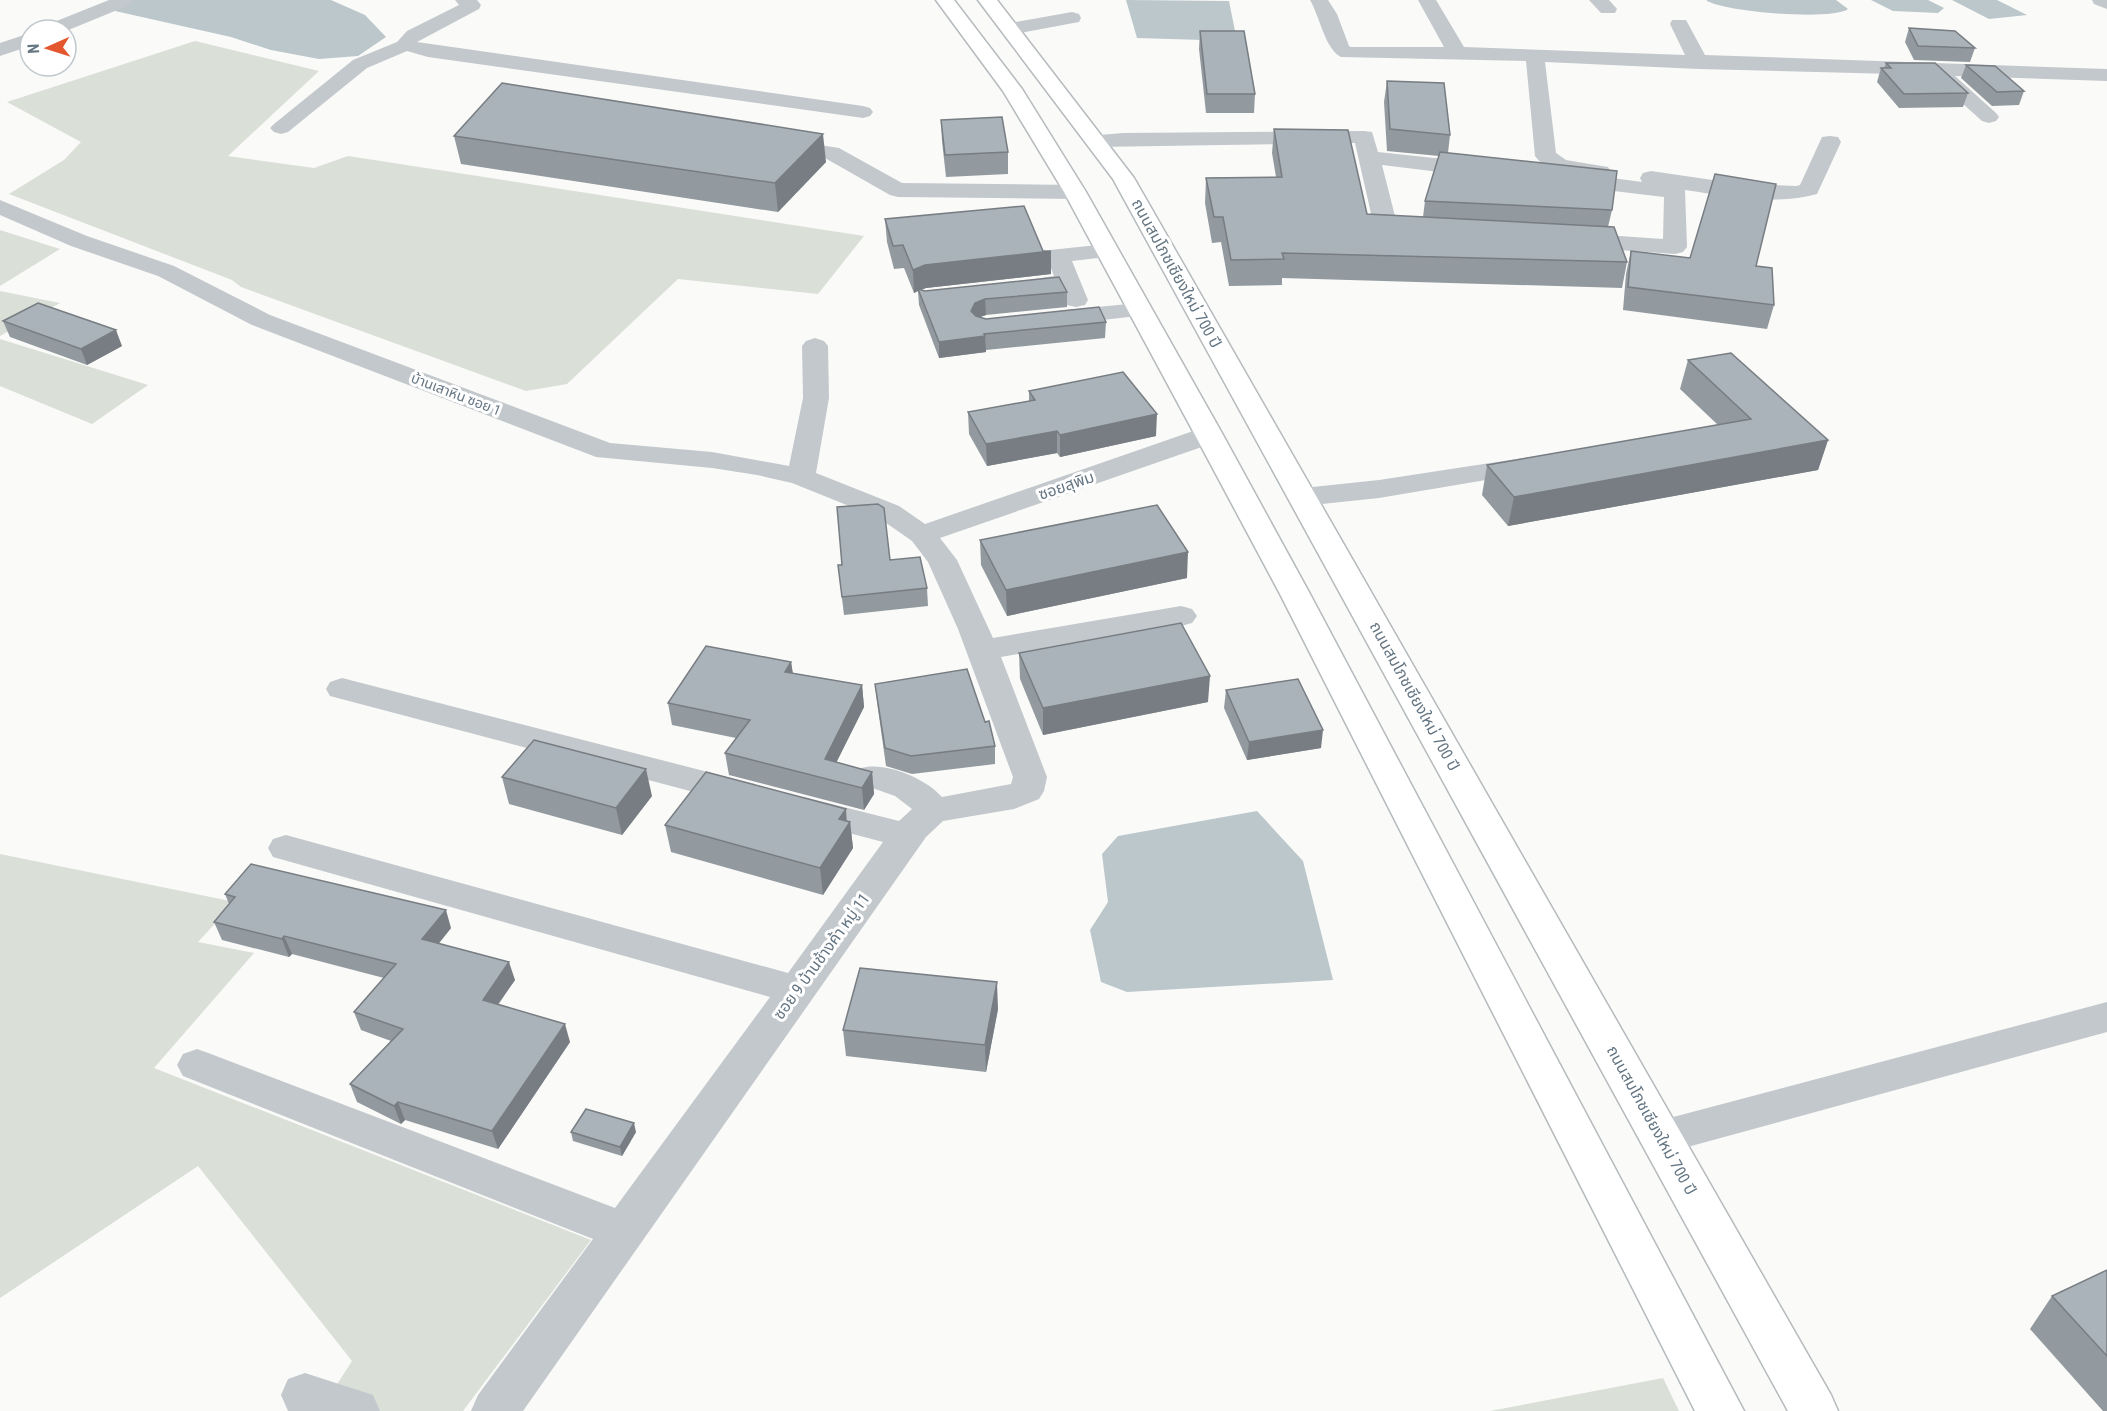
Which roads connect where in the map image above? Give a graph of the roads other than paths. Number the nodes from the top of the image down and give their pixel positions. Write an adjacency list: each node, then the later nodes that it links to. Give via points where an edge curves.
1 (124, 0): 10 (street)
2 (945, 0): 30 (main road, via 1012,89)
3 (987, 0): 12 (main road, ถนนสมโภชเชียงใหม่ 700 ปี)
4 (1318, 0): 16 (street, via 1328,14 1340,49 1348,53)
5 (1427, 0): 16 (street)
6 (2101, 0): 8 (street)
7 (468, 2): 14 (street, via 414,34)
8 (2107, 3)
9 (1072, 18): 12 (street)
10 (78, 19)
11 (1679, 24): 18 (street)
12 (1010, 29): 24 (main road, ถนนสมโภชเชียงใหม่ 700 ปี)
13 (18, 43): 15 (street)
14 (406, 45): 21 (street); 23 (street, via 360,64)
15 (0, 50)
16 (1457, 53): 17 (street)
17 (1535, 56): 18 (street); 26 (street, via 1546,156 1560,165 1803,193 1809,189)
18 (1699, 63): 19 (street)
19 (1936, 69): 20 (street); 22 (street)
20 (2107, 75)
21 (863, 112)
22 (1989, 117)
23 (281, 128)
24 (1096, 141): 27 (street, via 1364,137); 44 (main road, ถนนสมโภชเชียงใหม่ 700 ปี, via 1123,178)
25 (761, 142): 30 (street, via 831,153 898,190)
26 (1830, 142)
27 (1368, 157): 28 (street); 32 (street, via 1387,231)
28 (1498, 172)
29 (1533, 176): 33 (street, via 1675,192 1675,247)
30 (1075, 192): 34 (main road)
31 (0, 207): 43 (street, บ้านเสาหิน ซอย 1, via 166,271 261,320 606,451 712,460)
32 (1434, 233)
33 (1551, 239)
34 (1107, 251): 35 (street, via 1058,255); 37 (main road)
35 (1069, 282): 36 (street); 38 (street)
36 (998, 290)
37 (1138, 310): 38 (street); 41 (main road)
38 (1083, 316): 39 (street)
39 (1029, 321)
40 (815, 346): 43 (street, via 816,398)
41 (1209, 435): 45 (street, ซอยสุพิม); 60 (main road)
42 (1559, 461): 44 (street)
43 (801, 477): 45 (street, บ้านเสาหิน ซอย 1, via 888,512)
44 (1303, 497): 55 (main road, ถนนสมโภชเชียงใหม่ 700 ปี)
45 (922, 535): 47 (street, via 942,560)
46 (1181, 616): 47 (street)
47 (982, 650): 50 (street, via 1030,777 1027,791)
48 (342, 689): 50 (street)
49 (873, 776): 50 (street, via 912,788 924,797)
50 (920, 824): 52 (street, ซอย 9 บ้านช้างค้า หมู่ 11)
51 (286, 848): 52 (street)
52 (797, 990): 56 (street, ซอย 9 บ้านช้างค้า หมู่ 11)
53 (2107, 1017): 55 (street)
54 (197, 1065): 56 (street)
55 (1662, 1137): 61 (main road, ถนนสมโภชเชียงใหม่ 700 ปี)
56 (623, 1232): 59 (street, ซอย 9 บ้านช้างค้า หมู่ 11)
57 (305, 1395): 58 (street)
58 (356, 1411)
59 (495, 1411)
60 (1720, 1411)
61 (1814, 1411)

